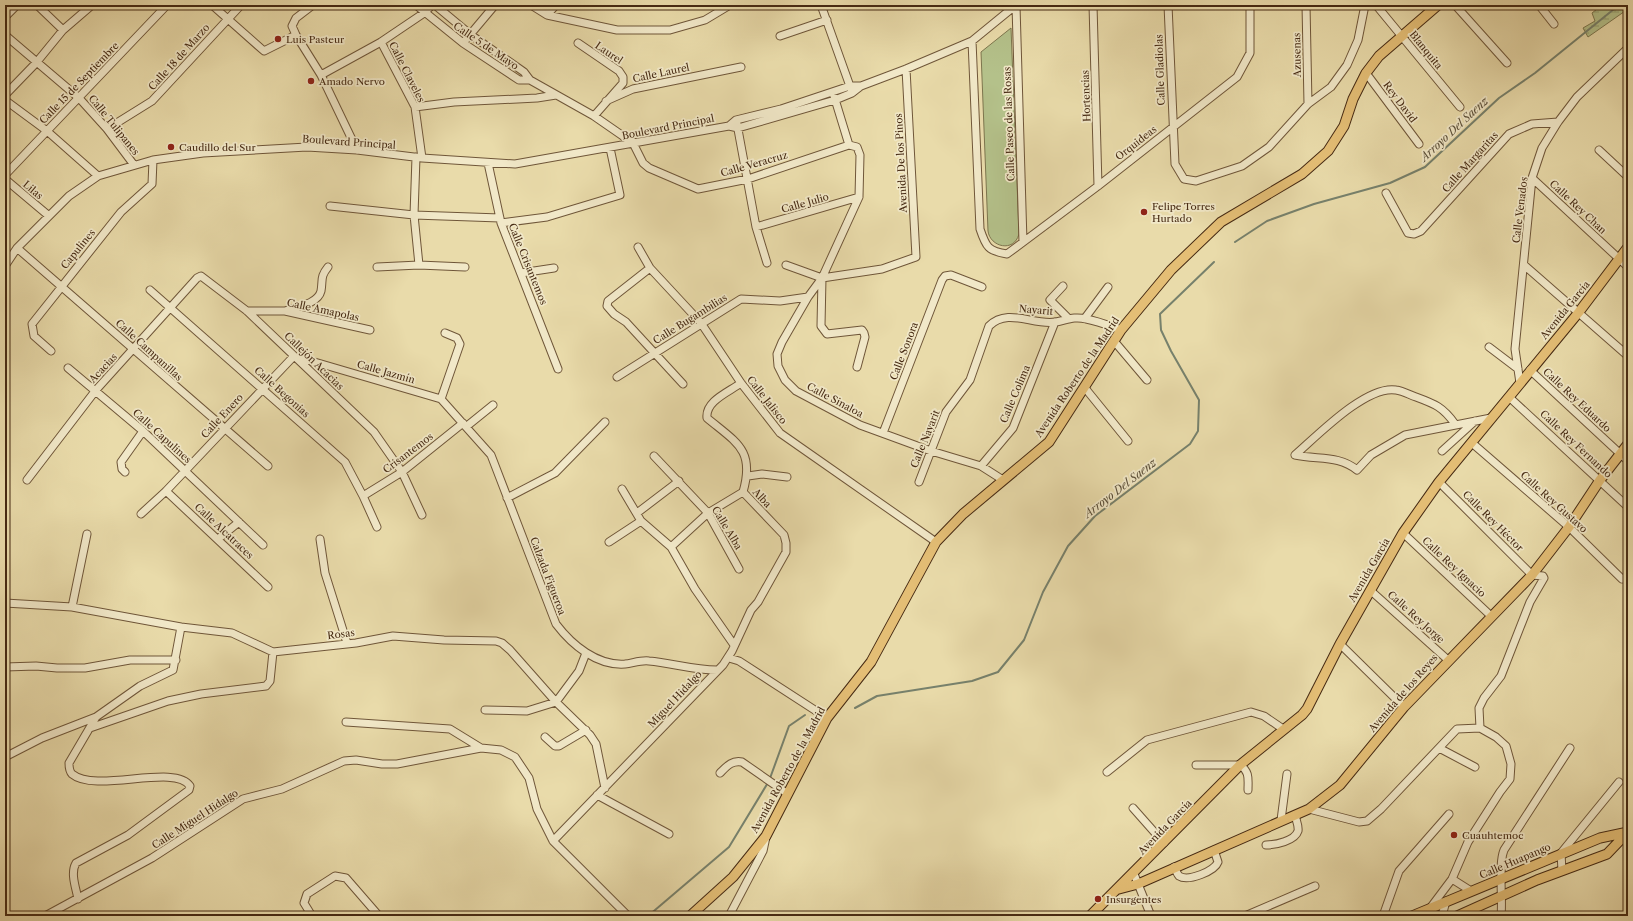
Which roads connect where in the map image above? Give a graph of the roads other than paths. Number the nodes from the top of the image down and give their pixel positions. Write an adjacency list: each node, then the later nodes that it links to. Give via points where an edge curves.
1 (17, 5): 28 (street)
2 (37, 5): 32 (street)
3 (92, 5): 32 (street)
4 (167, 5): 56 (street, Calle 15 de Septiembre)
5 (212, 5): 29 (street)
6 (242, 5): 29 (street, Calle 18 de Marzo)
7 (313, 5): 35 (street, via 296,18 292,26)
8 (416, 5): 26 (street, Calle 5 de Mayo)
9 (432, 5): 26 (street)
10 (435, 5): 33 (street, Calle 5 de Mayo)
11 (495, 5): 33 (street)
12 (531, 5): 27 (street)
13 (556, 5): 27 (street)
14 (730, 5): 27 (street, via 705,20 670,30 617,30)
15 (821, 5): 30 (street)
16 (1016, 5): 38 (street, Boulevard Principal); 95 (street, Calle Paseo de las Rosas)
17 (1093, 5): 87 (street, Hortencias)
18 (1168, 5): 68 (street, Calle Gladiolas)
19 (1250, 5): 68 (street, Orquideas, via 1250,53 1237,77)
20 (1306, 5): 60 (street, Azusenas)
21 (1365, 5): 60 (street, via 1358,40 1347,65 1331,87)
22 (1376, 5): 36 (street, Blanquita)
23 (1438, 5): 36 (main road, Avenida Roberto de la Madrid)
24 (1455, 5): 44 (street)
25 (1539, 5): 31 (street)
26 (424, 13): 39 (street); 40 (street, Calle 5 de Mayo)
27 (547, 14)
28 (5, 17)
29 (228, 19): 35 (street, via 264,51); 69 (street, Calle 18 de Marzo, via 152,101)
30 (827, 20): 37 (street); 50 (street)
31 (1554, 24)
32 (63, 30): 43 (street)
33 (471, 34): 40 (street); 49 (street, Calle 5 de Mayo, via 524,72)
34 (5, 35): 43 (street, Calle Tulipanes)
35 (296, 35): 48 (street)
36 (1402, 35): 47 (main road, Avenida Roberto de la Madrid, via 1379,56); 62 (street, Blanquita)
37 (780, 36)
38 (972, 41): 46 (street, Boulevard Principal); 95 (street, Orquideas, via 980,229 985,244 994,252 1007,254)
39 (381, 42): 48 (street); 61 (street, Calle Claveles)
40 (463, 43): 49 (street, Calle 5 de Mayo, via 519,80)
41 (578, 44): 59 (street, Laurel, via 619,71 623,77 623,83)
42 (1628, 48): 65 (street, Calle Venados, via 1577,97)
43 (36, 63): 54 (street); 56 (street, Calle Tulipanes)
44 (1507, 63)
45 (741, 67): 59 (street, Calle Laurel, via 633,89)
46 (906, 69): 51 (street, Boulevard Principal); 113 (street, Avenida De los Pinos, via 916,256 882,269)
47 (1366, 73): 72 (street, Rey David); 130 (main road, Avenida Roberto de la Madrid, via 1353,99 1344,126 1328,151 1302,174 1221,222 1171,270)
48 (322, 76): 75 (street)
49 (530, 80): 55 (street, Calle 5 de Mayo)
50 (850, 86): 51 (street, Boulevard Principal); 52 (street, Boulevard Principal); 53 (street)
51 (861, 86): 53 (street, Boulevard Principal)
52 (833, 92): 58 (street); 64 (street, Boulevard Principal)
53 (852, 93): 58 (street, Boulevard Principal)
54 (5, 95)
55 (556, 96): 61 (street); 63 (street, Calle 5 de Mayo)
56 (79, 98): 69 (street, Calle Tulipanes); 70 (street, Calle 15 de Septiembre)
57 (5, 100): 70 (street)
58 (835, 100): 67 (street, Boulevard Principal); 73 (street)
59 (606, 101): 63 (street, Calle Laurel)
60 (1308, 104): 68 (street, Calle Gladiolas, via 1269,147 1242,166 1196,181 1184,179 1175,164)
61 (415, 107): 77 (street, Calle Claveles)
62 (1460, 107)
63 (594, 116): 71 (street, Calle 5 de Mayo)
64 (736, 120): 66 (street, Boulevard Principal); 67 (street)
65 (1558, 122): 84 (street, Calle Venados, via 1542,148); 88 (street, Calle Margaritas, via 1532,124 1509,134 1421,231 1414,234 1408,233)
66 (729, 126): 67 (street, Boulevard Principal); 71 (street, Boulevard Principal)
67 (738, 128): 86 (street)
68 (1172, 128): 87 (street, Orquideas)
69 (107, 129): 80 (street, Calle Tulipanes)
70 (47, 132): 81 (street, Calle 15 de Septiembre); 82 (street)
71 (633, 143): 74 (street, Boulevard Principal); 86 (street, Calle Veracruz, via 643,163 649,168 688,187 698,189)
72 (1419, 144)
73 (849, 145): 86 (street, Calle Veracruz); 89 (street, via 857,146 860,155)
74 (610, 148): 79 (street, Boulevard Principal, via 534,162); 93 (street, via 620,195 547,217)
75 (357, 150): 77 (street, Boulevard Principal); 78 (street, Boulevard Principal, via 254,149)
76 (1599, 150): 83 (street)
77 (419, 158): 79 (street, Boulevard Principal); 91 (street, Calle Claveles)
78 (153, 160): 80 (street, Boulevard Principal); 114 (street, Capulines, via 152,184 121,212)
79 (488, 163): 93 (street, Calle Crisantemos)
80 (134, 165): 82 (street, Boulevard Principal)
81 (5, 175)
82 (98, 176): 92 (street, Boulevard Principal, via 69,196)
83 (1628, 177)
84 (1532, 178): 99 (street, Calle Rey Chan); 103 (street, Calle Venados)
85 (5, 179): 92 (street, Lilas)
86 (748, 179): 94 (street)
87 (1098, 186): 95 (street, Orquideas)
88 (1386, 193)
89 (860, 197): 94 (street, Calle Julio); 113 (street, Calle Sinaloa)
90 (330, 206): 91 (street)
91 (414, 215): 93 (street); 101 (street, Calle Claveles)
92 (49, 216): 98 (street, Boulevard Principal)
93 (500, 220): 111 (street, Calle Crisantemos)
94 (756, 227): 100 (street)
95 (1023, 242)
96 (638, 247): 110 (street, Calle Jalisco)
97 (1628, 247): 99 (main road, Avenida García)
98 (17, 248): 104 (street, Boulevard Principal); 114 (street, Calle Campanillas)
99 (1619, 259): 108 (street, Calle Rey Chan); 123 (main road, Avenida García)
100 (767, 263)
101 (419, 265): 106 (street); 107 (street)
102 (786, 265): 113 (street)
103 (1524, 265): 123 (street); 142 (street, Calle Venados, via 1515,349)
104 (5, 266)
105 (328, 267): 122 (street, via 322,276 319,294 313,301)
106 (377, 267)
107 (465, 267)
108 (1628, 267)
109 (554, 268): 111 (street)
110 (650, 268): 128 (street, Calle Jalisco); 136 (street, via 608,301 607,306 626,322)
111 (521, 273): 141 (street, Calle Crisantemos)
112 (201, 276): 120 (street, Acacias); 121 (street, Callejón Acacias)
113 (822, 278): 119 (street, Calle Sinaloa); 139 (street, via 821,326 824,331 827,334 862,330 864,333)
114 (62, 285): 134 (street, Calle Campanillas); 135 (street, Capulines, via 32,324 34,336)
115 (1063, 286): 124 (street, via 1050,300)
116 (982, 287): 162 (street, Calle Sonora, via 951,275 945,276)
117 (1108, 287): 125 (street)
118 (150, 290): 120 (street, Calle Begonias)
119 (808, 297): 128 (street, Calle Bugambilias, via 780,301 741,299); 162 (street, Calle Sinaloa, via 777,354 778,366 785,380 796,391 860,426)
120 (171, 308): 134 (street, Acacias); 149 (street, Calle Begonias)
121 (247, 311): 122 (street, Calle Amapolas); 137 (street, Callejón Acacias)
122 (285, 311): 129 (street, Calle Amapolas)
123 (1579, 312): 138 (street); 143 (main road, Avenida García)
124 (1068, 318): 125 (street, Nayarit); 127 (street, Nayarit)
125 (1085, 318): 130 (street, Nayarit)
126 (995, 320): 127 (street, Nayarit, via 1007,317); 167 (street, Calle Nayarit, via 988,326 970,380 946,412)
127 (1055, 322): 172 (street, Calle Colima, via 1013,428)
128 (701, 323): 136 (street, Calle Bugambilias); 148 (street, Calle Jalisco)
129 (370, 330)
130 (1121, 330): 132 (main road, Avenida Roberto de la Madrid)
131 (445, 333): 153 (street, via 456,338 460,344)
132 (1114, 341): 145 (street); 150 (main road, Avenida Roberto de la Madrid)
133 (1489, 347): 142 (street)
134 (133, 350): 151 (street, Acacias); 160 (street, Calle Campanillas)
135 (51, 351)
136 (653, 353): 144 (street, Calle Bugambilias); 147 (street)
137 (294, 356): 149 (street, Calle Enero); 153 (street, Calle Jazmín); 175 (street, Callejón Acacias, via 374,432)
138 (1628, 356)
139 (857, 367)
140 (68, 368): 151 (street, Calle Capulines)
141 (558, 369)
142 (1518, 369): 146 (street, Calle Venados)
143 (1530, 370): 146 (main road, Avenida García); 168 (street, Calle Rey Eduardo)
144 (617, 377)
145 (1147, 380)
146 (1520, 383): 152 (main road, Avenida García)
147 (683, 384)
148 (741, 384): 176 (street, via 710,405 707,418 740,446); 203 (street, Calle Jalisco, via 780,433)
149 (262, 388): 160 (street, Calle Enero); 187 (street, Calle Begonias, via 345,462)
150 (1085, 388): 163 (street); 179 (main road, Avenida Roberto de la Madrid, via 1049,442)
151 (96, 390): 161 (street, Calle Capulines); 178 (street, Acacias)
152 (1509, 397): 155 (main road, Avenida García); 180 (street, Calle Rey Fernando)
153 (441, 398): 159 (street)
154 (493, 406): 159 (street, Crisantemos)
155 (1491, 418): 156 (street); 164 (main road, Avenida García)
156 (1475, 421): 158 (street); 166 (street)
157 (605, 422): 188 (street, via 555,473)
158 (1455, 424): 158 (street, via 1447,412 1436,404 1395,390 1376,392 1361,399 1295,456 1334,458 1349,463 1357,470 1370,455 1405,435)
159 (465, 425): 175 (street, Crisantemos); 188 (street, Calzada Figueroa, via 491,455)
160 (223, 429): 171 (street, Calle Campanillas); 173 (street, Calle Enero)
161 (143, 431): 173 (street, Calle Capulines); 174 (street, via 121,462)
162 (884, 433): 167 (street, Calle Sinaloa)
163 (1128, 441)
164 (1472, 443): 183 (main road, Avenida García); 197 (street, Calle Rey Gustavo)
165 (1628, 444): 168 (main road, Avenida de los Reyes)
166 (1442, 450)
167 (931, 451): 172 (street, Calle Sinaloa); 182 (street, Calle Nayarit)
168 (1621, 455): 170 (street, Calle Rey Eduardo); 180 (main road, Avenida de los Reyes)
169 (654, 456): 181 (street, Calle Alba)
170 (1628, 461)
171 (268, 466)
172 (982, 466): 179 (street, Calle Sinaloa)
173 (185, 470): 185 (street, Calle Enero); 195 (street, Calle Capulines)
174 (125, 472)
175 (402, 472): 187 (street, Crisantemos); 193 (street, Callejón Acacias)
176 (748, 476): 177 (street, via 762,474); 186 (street)
177 (787, 477)
178 (27, 480)
179 (1003, 480): 203 (main road, Avenida Roberto de la Madrid)
180 (1600, 480): 189 (street, Calle Rey Fernando); 197 (main road, Avenida de los Reyes)
181 (679, 482): 190 (street); 191 (street, Calle Alba)
182 (919, 482)
183 (1439, 482): 198 (main road, Avenida García); 208 (street, Calle Rey Héctor)
184 (622, 489): 190 (street)
185 (166, 491): 192 (street, Calle Enero); 200 (street, Calle Alcatraces)
186 (743, 492): 191 (street, Alba); 206 (street, Alba, via 784,535)
187 (363, 496): 196 (street, Calle Begonias)
188 (507, 498): 220 (street, Calzada Figueroa, via 556,624 565,636)
189 (1628, 507)
190 (637, 513): 194 (street)
191 (708, 513): 205 (street, Alba); 207 (street, Calle Alba)
192 (141, 514)
193 (422, 515)
194 (641, 521): 202 (street); 205 (street)
195 (239, 522): 200 (street); 204 (street, Calle Capulines)
196 (377, 527)
197 (1569, 527): 208 (main road, Avenida de los Reyes); 209 (street, Calle Rey Gustavo)
198 (1403, 533): 211 (main road, Avenida García); 214 (street, Calle Rey Ignacio)
199 (87, 534): 213 (street)
200 (218, 539): 210 (street, Calle Alcatraces)
201 (320, 539): 216 (street, via 325,573)
202 (609, 542)
203 (936, 542): 230 (main road, Avenida Roberto de la Madrid, via 871,662)
204 (263, 545)
205 (671, 547): 218 (street, via 695,590)
206 (786, 552): 218 (street, Miguel Hidalgo, via 744,623)
207 (739, 570)
208 (1532, 575): 214 (main road, Avenida de los Reyes); 233 (street, via 1543,576 1543,582 1530,602 1501,676 1479,708)
209 (1622, 579)
210 (268, 587)
211 (1370, 590): 217 (main road, Avenida García); 223 (street, Calle Rey Jorge)
212 (5, 603): 213 (street)
213 (72, 607): 215 (street)
214 (1491, 616): 223 (main road, Avenida de los Reyes)
215 (181, 626): 219 (street, via 232,633); 222 (street)
216 (347, 643): 219 (street, Rosas); 226 (street, Rosas, via 393,636 496,641 510,650)
217 (1340, 644): 227 (street); 234 (main road, Avenida García, via 1307,709)
218 (734, 645): 221 (street, Miguel Hidalgo)
219 (273, 652): 232 (street, via 270,681 266,686 168,701)
220 (586, 653): 225 (street, Calzada Figueroa, via 609,664 647,660); 226 (street, via 579,671)
221 (729, 658): 225 (street, Miguel Hidalgo); 230 (street, via 739,661)
222 (176, 660): 224 (street, via 130,660 85,668); 229 (street, via 173,670 140,686)
223 (1448, 660): 227 (main road, Avenida de los Reyes)
224 (5, 667)
225 (716, 670): 248 (street, Miguel Hidalgo)
226 (556, 702): 228 (street, via 527,711); 235 (street, Rosas)
227 (1404, 707): 253 (main road, Avenida de los Reyes, via 1340,785)
228 (485, 710)
229 (96, 717): 232 (street); 240 (street, via 42,738)
230 (827, 718): 250 (main road, Avenida Roberto de la Madrid)
231 (346, 722): 237 (street, Calle Miguel Hidalgo, via 450,729)
232 (90, 728): 275 (street, via 69,763 73,774 98,782 161,778 179,780 190,786 189,790 128,835 76,862 74,873)
233 (1480, 728): 238 (street, via 1457,729); 269 (street, via 1506,746 1511,764 1510,779 1468,842)
234 (1283, 729): 241 (main road, Avenida García); 244 (street, via 1264,716 1251,712 1147,740)
235 (586, 730): 236 (street, via 559,746 555,746); 248 (street, Rosas, via 596,744)
236 (545, 737)
237 (481, 748): 260 (street, Calle Miguel Hidalgo, via 501,750 515,757 524,768 537,809); 275 (street, Calle Miguel Hidalgo, via 397,764 344,761 282,789 243,799 152,858)
238 (1439, 748): 243 (street); 253 (street, via 1367,821 1351,821)
239 (1570, 748): 268 (street, via 1504,850 1500,860)
240 (5, 757)
241 (1240, 765): 242 (street); 249 (street, via 1249,774); 261 (main road, Avenida García)
242 (1196, 766)
243 (1475, 767)
244 (1107, 772)
245 (720, 773): 250 (street, via 729,764 742,762)
246 (1287, 774): 256 (street)
247 (1619, 782): 264 (street)
248 (605, 788): 251 (street, Miguel Hidalgo)
249 (1248, 790)
250 (788, 794): 259 (main road, Avenida Roberto de la Madrid)
251 (597, 795): 258 (street); 260 (street, Miguel Hidalgo)
252 (1133, 808): 261 (street)
253 (1309, 809): 255 (main road, Avenida de los Reyes)
254 (1448, 814): 287 (street, via 1399,871)
255 (1294, 815): 256 (main road, Avenida de los Reyes); 262 (street, via 1298,832 1282,843)
256 (1281, 820): 263 (main road, Avenida de los Reyes)
257 (1628, 832): 264 (main road, Calle Huapango, via 1600,838); 266 (main road, Calle Huapango, via 1607,854)
258 (669, 834)
259 (766, 836): 282 (main road, Avenida Roberto de la Madrid, via 732,877); 283 (street, via 763,851)
260 (553, 841): 281 (street, Calle Miguel Hidalgo)
261 (1164, 843): 267 (main road, Avenida García)
262 (1266, 845)
263 (1214, 850): 265 (main road, Avenida de los Reyes); 265 (street, via 1218,862 1214,869 1184,878)
264 (1561, 853): 266 (street); 268 (main road, Calle Huapango)
265 (1174, 868): 270 (main road, Avenida de los Reyes)
266 (1562, 871): 274 (main road, Calle Huapango)
267 (1134, 874): 270 (street); 272 (main road, Avenida García)
268 (1502, 878): 273 (main road, Calle Huapango); 274 (street)
269 (1452, 879): 273 (street); 277 (street)
270 (1138, 884): 272 (main road, Avenida García); 285 (street)
271 (1315, 886): 286 (street)
272 (1118, 889): 284 (main road, Avenida García)
273 (1471, 891): 276 (main road, Calle Huapango)
274 (1503, 896): 290 (main road, Calle Huapango); 291 (street)
275 (78, 899): 278 (street, Calle Miguel Hidalgo)
276 (1446, 901): 277 (main road, Calle Huapango); 289 (street)
277 (1431, 907): 288 (main road, Calle Huapango)
278 (45, 916)
279 (312, 916): 280 (street, via 304,903 307,894 335,876 346,878)
280 (379, 916)
281 (628, 916)
282 (690, 916)
283 (728, 916)
284 (1090, 916)
285 (1151, 916)
286 (1245, 916)
287 (1383, 916)
288 (1412, 916)
289 (1442, 916)
290 (1457, 916)
291 (1501, 916)

